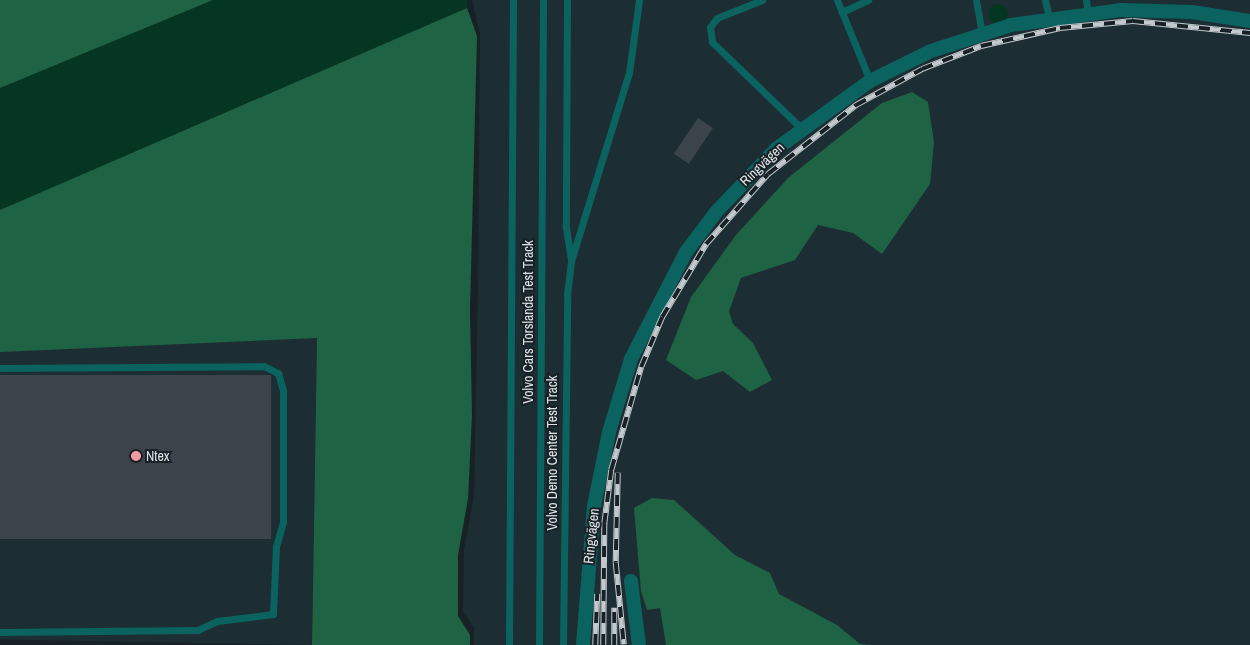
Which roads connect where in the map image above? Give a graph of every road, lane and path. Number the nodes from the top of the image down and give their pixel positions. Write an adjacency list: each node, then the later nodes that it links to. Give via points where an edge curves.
1 (513, 0): 21 (lane, Volvo Cars Torslanda Test Track)
2 (543, 0): 22 (lane, Volvo Cars Torslanda Test Track)
3 (568, 0): 17 (lane, Volvo Demo Center Test Track, via 566,228)
4 (639, 0): 17 (lane, Volvo Demo Center Test Track, via 629,73)
5 (762, 0): 16 (lane, via 722,14 710,27 719,49)
6 (837, 0): 11 (lane)
7 (868, 0): 11 (lane)
8 (976, 0): 14 (lane)
9 (1045, 0): 12 (lane)
10 (1087, 6): 12 (street, Ringvägen); 13 (street, Ringvägen, via 1168,10)
11 (842, 12): 15 (lane)
12 (1049, 17): 14 (street, Ringvägen)
13 (1250, 20)
14 (982, 34): 15 (street, Ringvägen, via 931,51)
15 (870, 81): 16 (street, Ringvägen)
16 (801, 128): 24 (street, Ringvägen, via 750,173 700,233 663,290 631,359 610,426 594,506)
17 (571, 261): 23 (lane, Volvo Demo Center Test Track, via 566,328)
18 (0, 368): 20 (lane, via 264,366 278,373 283,400 283,522 276,547 272,614 217,621 198,630)
19 (631, 581): 25 (street)
20 (0, 632)
21 (509, 645)
22 (538, 645)
23 (563, 645)
24 (583, 645)
25 (639, 645)

